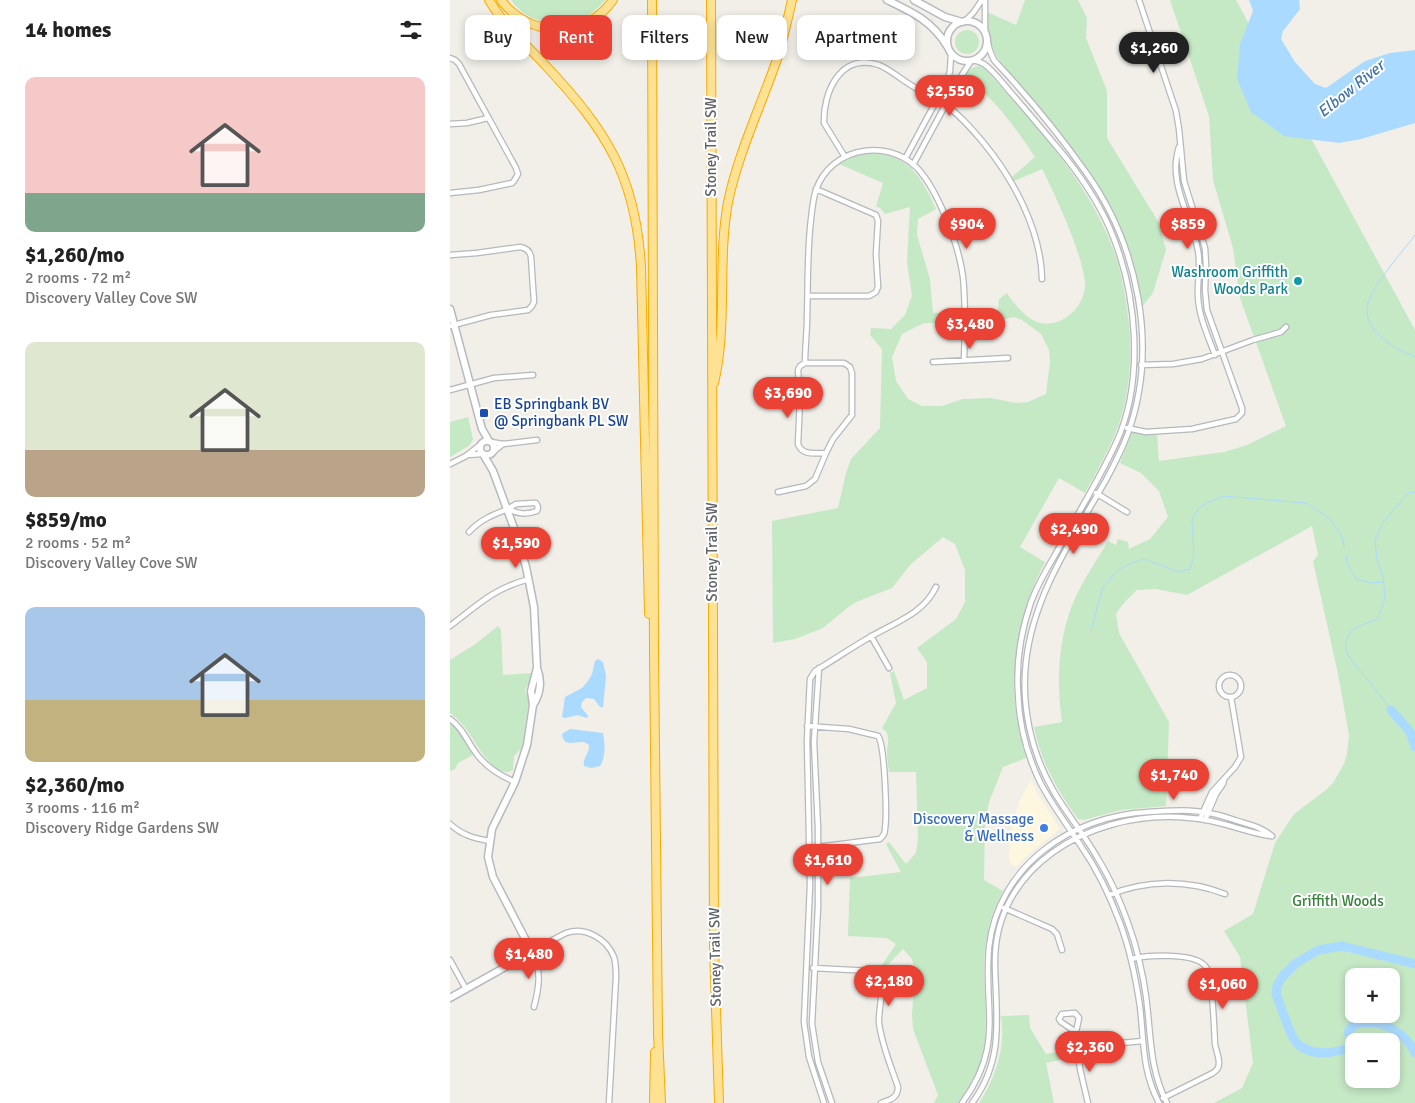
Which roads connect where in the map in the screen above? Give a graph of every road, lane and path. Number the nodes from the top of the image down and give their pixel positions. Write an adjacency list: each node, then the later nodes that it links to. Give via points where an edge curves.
1 (489, 0): 72 (highway, via 502,20 591,117 620,167 631,199 640,244 648,604)
2 (501, 0): 3 (highway, via 525,22 554,30 590,21)
3 (613, 0)
4 (652, 0): 72 (highway)
5 (711, 0): 44 (highway, Stoney Trail SW)
6 (791, 0): 44 (highway, via 777,60 739,160 728,202 719,361)
7 (887, 0): 13 (street, via 929,23)
8 (914, 0): 11 (street, via 945,18)
9 (983, 0): 11 (street); 12 (street)
10 (1139, 0): 21 (street, via 1176,111)
11 (964, 22): 12 (street, via 977,24); 13 (street, via 951,29 947,37)
12 (986, 36): 16 (street, via 984,52); 40 (street, via 994,60 1079,163 1114,220 1137,292)
13 (948, 47): 14 (street)
14 (951, 54): 16 (street, via 962,61); 17 (street, via 950,71)
15 (450, 58): 19 (street, via 456,60)
16 (972, 61): 18 (street); 39 (street, via 985,65 1003,83 1070,163 1098,206 1110,229 1125,274 1133,322)
17 (937, 100): 18 (street); 22 (street, via 879,65 861,64 843,70 829,90 824,125); 23 (street)
18 (945, 105): 24 (street); 28 (street, via 983,142 1012,184 1040,251)
19 (488, 118): 20 (street); 26 (street, via 516,168 517,177 512,183 498,187)
20 (450, 124)
21 (1180, 146): 33 (street, via 1184,181 1204,248 1207,310); 34 (street, via 1176,175 1198,249 1199,305)
22 (845, 157): 23 (street, via 879,150); 25 (street, via 828,170)
23 (907, 160): 24 (street)
24 (913, 165): 36 (street, via 925,178 957,248 964,291)
25 (816, 189): 29 (street, via 809,234); 29 (street, via 876,215 878,287 869,296)
26 (450, 193)
27 (450, 255): 31 (street, via 520,247 529,251 534,302 530,308)
28 (1042, 279)
29 (808, 296): 38 (street)
30 (450, 313): 31 (street)
31 (452, 325): 42 (street)
32 (1286, 327): 33 (street, via 1281,332)
33 (1222, 353): 34 (street); 46 (street, via 1242,406 1238,417 1205,427 1175,431 1146,432)
34 (1214, 355): 40 (street, via 1173,364)
35 (1008, 358): 36 (street)
36 (964, 360): 37 (street)
37 (933, 362)
38 (805, 363): 53 (street, via 798,370 798,444 804,452); 53 (street, via 844,363 852,370 852,414)
39 (1134, 364): 40 (street); 45 (street)
40 (1142, 365): 46 (street)
41 (533, 375): 42 (street, via 506,376)
42 (470, 384): 43 (street); 47 (street)
43 (450, 390)
44 (711, 395): 133 (highway, Stoney Trail SW, via 714,946)
45 (1123, 426): 46 (street); 58 (street)
46 (1130, 428): 60 (street)
47 (482, 429): 49 (street); 50 (street)
48 (537, 440): 51 (street)
49 (490, 442): 50 (street); 51 (street); 52 (street, via 494,448)
50 (481, 443): 54 (street); 55 (street)
51 (503, 444): 52 (street)
52 (492, 452): 54 (street); 57 (street)
53 (826, 453): 59 (street, via 813,482)
54 (483, 454): 55 (street); 57 (street)
55 (466, 456): 56 (street)
56 (450, 464)
57 (493, 471): 61 (street)
58 (1091, 490): 60 (street); 64 (street)
59 (778, 492)
60 (1098, 494): 62 (street); 65 (street)
61 (508, 509): 61 (street, via 519,514 536,512 538,507 536,503 516,504); 63 (street, via 484,519); 66 (street)
62 (1127, 512)
63 (469, 532)
64 (1058, 550): 65 (street); 68 (street)
65 (1064, 553): 69 (street)
66 (529, 579): 70 (street, via 488,596); 83 (street, via 540,688)
67 (936, 588): 71 (street, via 928,602 917,611)
68 (1031, 603): 69 (street); 73 (street)
69 (1038, 606): 74 (street)
70 (450, 626)
71 (871, 636): 75 (street); 76 (street)
72 (654, 653): 122 (highway)
73 (1018, 666): 74 (street); 82 (street, via 1021,722)
74 (1025, 666): 81 (street, via 1030,730)
75 (818, 668): 79 (street, via 810,679); 80 (street)
76 (889, 668)
77 (1231, 697): 77 (street, via 1238,694 1241,683 1234,675 1227,674 1219,681 1218,688 1222,694); 87 (street, via 1240,757 1212,792)
78 (450, 719): 83 (street, via 462,730 488,767)
79 (807, 726): 80 (street); 84 (street)
80 (814, 726): 85 (street); 96 (street, via 878,736 882,746 885,805 885,830 880,838)
81 (1042, 769): 82 (street); 91 (street)
82 (1036, 772): 92 (street)
83 (515, 782): 95 (street)
84 (808, 786): 85 (street); 97 (street)
85 (816, 786): 96 (street)
86 (1145, 812): 87 (street); 88 (street); 91 (street, via 1115,816)
87 (1205, 812): 89 (street); 89 (street, via 1262,828 1272,836)
88 (1145, 819): 89 (street); 93 (street)
89 (1203, 819)
90 (450, 824): 95 (street, via 469,837)
91 (1078, 828): 92 (street); 93 (street)
92 (1071, 831): 94 (street); 98 (street, via 1043,850)
93 (1083, 834): 94 (street); 100 (street)
94 (1075, 837): 99 (street, via 1047,855); 102 (street)
95 (489, 841): 108 (street, via 488,856 493,877)
96 (818, 847): 97 (street); 104 (street)
97 (810, 848): 103 (street)
98 (1020, 873): 99 (street); 105 (street)
99 (1026, 877): 106 (street)
100 (1116, 892): 101 (street, via 1152,884 1173,884 1202,886); 102 (street); 109 (street)
101 (1225, 894)
102 (1109, 895): 110 (street)
103 (810, 906): 104 (street); 114 (street)
104 (818, 907): 115 (street)
105 (1000, 907): 106 (street); 112 (street, via 990,938)
106 (1006, 909): 107 (street, via 1052,929); 113 (street)
107 (1062, 950)
108 (532, 952): 116 (street); 118 (street, via 539,972); 130 (street, via 566,934 582,932 599,938 609,948 615,962 616,977)
109 (1138, 957): 110 (street); 124 (street); 128 (street, via 1166,955 1187,958 1203,964 1208,971 1218,1068)
110 (1131, 958): 123 (street)
111 (450, 960): 116 (street)
112 (988, 962): 113 (street); 119 (street)
113 (995, 962): 120 (street)
114 (806, 968): 115 (street); 126 (street)
115 (815, 968): 125 (street); 136 (street, via 872,971 880,976 881,1036 898,1087 895,1097)
116 (466, 989): 117 (street)
117 (450, 998)
118 (534, 1007)
119 (990, 1014): 120 (street); 137 (street, via 989,1046 984,1064 976,1084)
120 (997, 1014): 138 (street, via 997,1042 992,1064)
121 (1076, 1032): 121 (street, via 1078,1014 1061,1015 1060,1021); 127 (street)
122 (658, 1033): 131 (highway); 132 (highway)
123 (1142, 1041): 124 (street); 127 (street); 129 (street, via 1146,1069)
124 (1150, 1041): 128 (street, via 1154,1070)
125 (814, 1045): 126 (street); 135 (street)
126 (806, 1046): 134 (street)
127 (1077, 1048): 139 (street)
128 (1164, 1098): 129 (street); 140 (street)
129 (1158, 1102)
130 (609, 1103)
131 (654, 1103)
132 (661, 1103)
133 (719, 1103)
134 (824, 1103)
135 (832, 1103)
136 (881, 1103)
137 (962, 1103)
138 (972, 1103)
139 (1088, 1103)
140 (1168, 1103)

